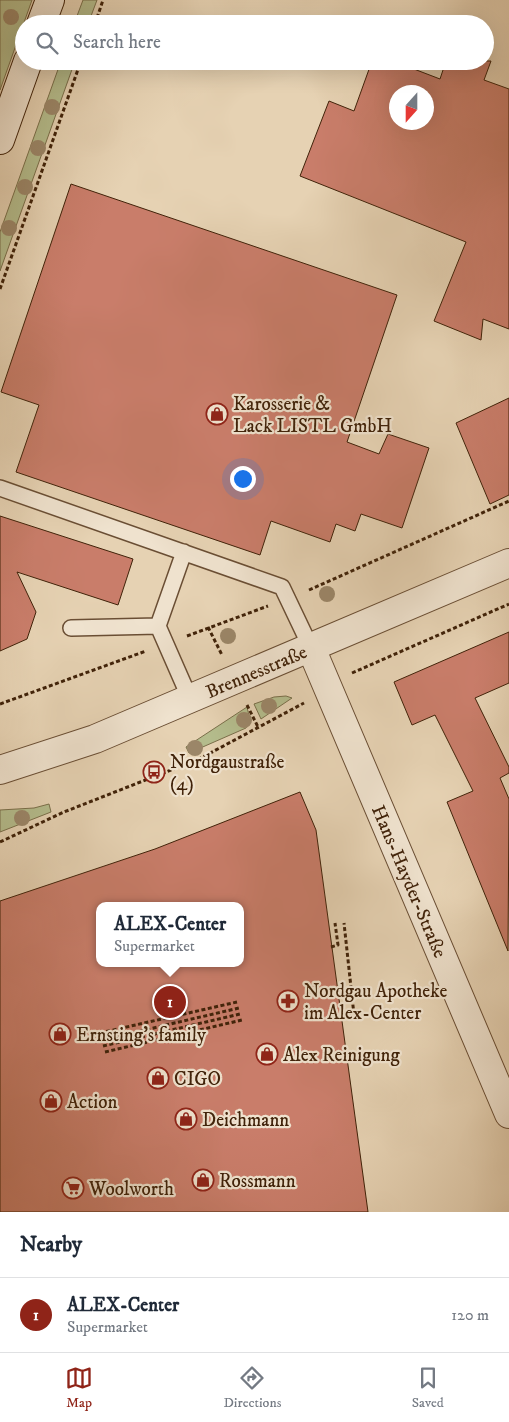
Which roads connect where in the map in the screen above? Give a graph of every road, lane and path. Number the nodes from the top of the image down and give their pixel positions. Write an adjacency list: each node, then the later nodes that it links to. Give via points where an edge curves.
1 (50, 0): 3 (street)
2 (103, 0): 4 (path)
3 (44, 15)
4 (98, 15)
5 (25, 70): 7 (street)
6 (78, 70): 8 (path)
7 (0, 140)
8 (0, 289)
9 (0, 488): 11 (lane)
10 (509, 501): 13 (path)
11 (184, 552): 13 (lane, via 282,587); 15 (lane)
12 (509, 562): 18 (street, Brennesstraße)
13 (288, 599): 17 (path); 18 (lane)
14 (509, 604): 19 (path, via 359,668)
15 (158, 626): 16 (lane); 17 (lane)
16 (70, 628)
17 (166, 644): 20 (lane); 21 (path)
18 (311, 648): 19 (street, Hans-Hayder-Straße); 20 (street, Brennesstraße)
19 (328, 689): 23 (path, via 199,759 155,774); 38 (street, Hans-Hayder-Straße)
20 (190, 699): 22 (street, Brennesstraße, via 95,739)
21 (0, 704)
22 (0, 770)
23 (0, 842)
24 (335, 923): 26 (path, via 338,946)
25 (344, 923): 27 (path)
26 (331, 947)
27 (352, 994): 28 (path); 32 (path, via 354,1015)
28 (338, 995)
29 (237, 1002): 34 (path)
30 (239, 1008): 35 (path)
31 (240, 1014): 36 (path)
32 (341, 1016)
33 (242, 1020): 37 (path)
34 (100, 1033)
35 (102, 1040)
36 (103, 1046)
37 (105, 1052)
38 (509, 1114)

